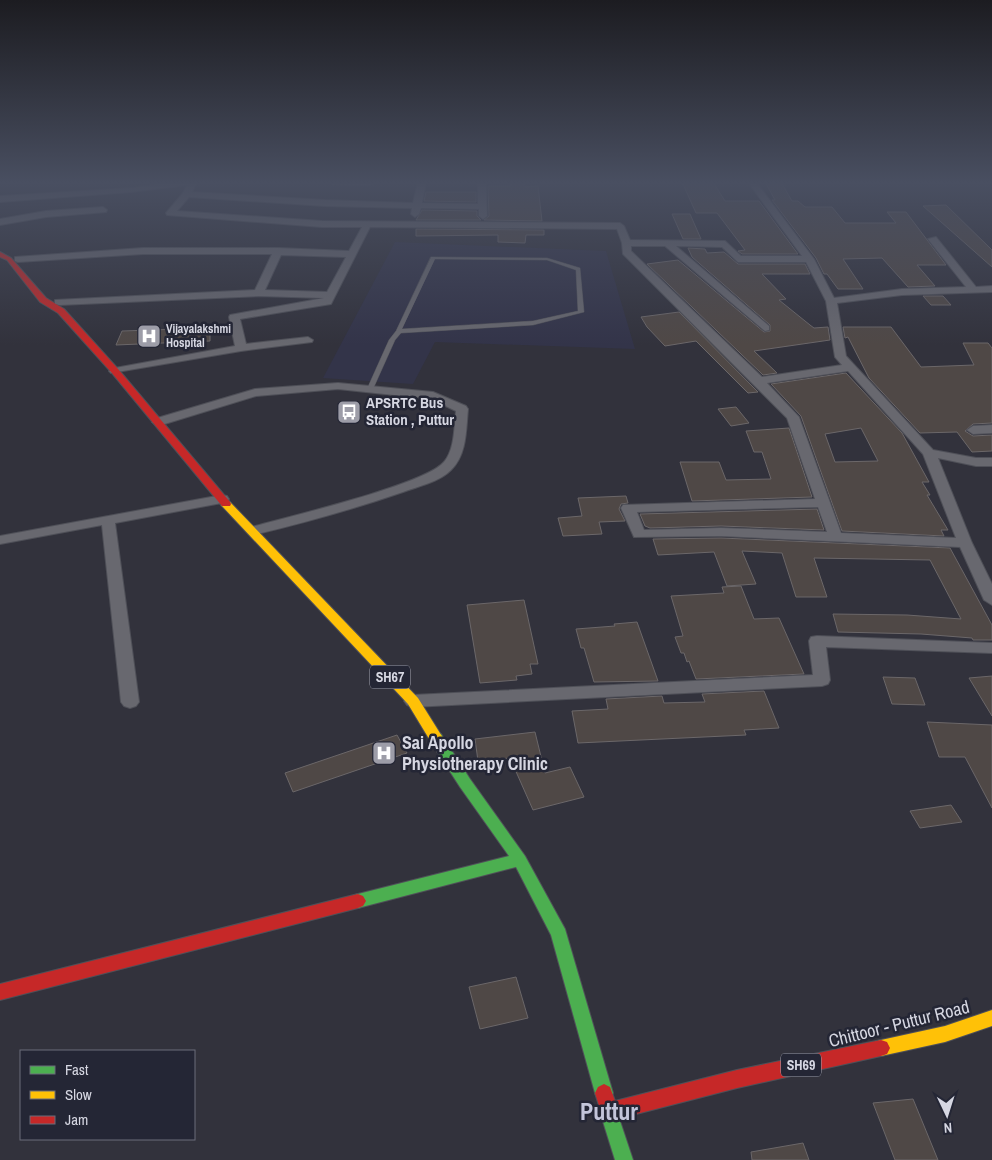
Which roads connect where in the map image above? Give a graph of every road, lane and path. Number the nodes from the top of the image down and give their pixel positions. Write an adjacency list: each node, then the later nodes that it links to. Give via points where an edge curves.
1 (361, 236): 10 (street)
2 (624, 236): 5 (street)
3 (792, 236): 12 (street)
4 (934, 239): 13 (street)
5 (627, 243): 6 (street); 25 (street, via 626,252)
6 (669, 245): 12 (street, via 725,244 738,259); 19 (street)
7 (0, 246): 11 (main road, SH67)
8 (278, 251): 10 (street); 11 (street, via 149,250); 15 (street)
9 (0, 254): 18 (main road, via 43,300)
10 (352, 254): 16 (street)
11 (18, 259): 18 (main road, SH67, via 58,297)
12 (809, 259): 17 (street)
13 (973, 289): 14 (street); 17 (street, via 902,292)
14 (992, 289)
15 (259, 293): 16 (street); 18 (street)
16 (331, 295): 22 (street, via 327,302 234,317)
17 (830, 301): 23 (street, via 841,357)
18 (60, 306): 24 (main road, SH67)
19 (765, 328)
20 (399, 331): 20 (lane, via 533,323 580,312 578,270 547,259 433,258); 26 (lane)
21 (308, 340): 22 (street)
22 (241, 348): 24 (street)
23 (850, 367): 25 (street); 30 (street)
24 (115, 371): 27 (main road, SH67)
25 (759, 381): 33 (street, via 793,417)
26 (370, 389): 27 (street, via 338,386 254,393); 35 (street, via 433,396 462,409 457,450 446,468 371,498)
27 (158, 422): 32 (main road, SH67)
28 (992, 429): 29 (street)
29 (973, 430)
30 (930, 454): 31 (street); 38 (street)
31 (992, 462)
32 (222, 499): 34 (street); 35 (main road, SH67)
33 (825, 503): 36 (street); 36 (street, via 628,508 639,534 721,532)
34 (108, 520): 37 (street); 42 (street)
35 (253, 531): 41 (main road, SH67)
36 (836, 538): 38 (street)
37 (0, 540)
38 (965, 542): 39 (street)
39 (992, 600)
40 (992, 648): 41 (street, via 817,641 822,680)
41 (413, 701): 43 (main road, SH67, via 465,783)
42 (130, 702)
43 (520, 860): 44 (main road); 46 (main road, SH67, via 559,934)
44 (0, 992)
45 (992, 1018): 46 (main road, Chittoor - Puttur Road / SH69, via 945,1034 737,1079)
46 (610, 1112): 47 (main road)
47 (624, 1160)

